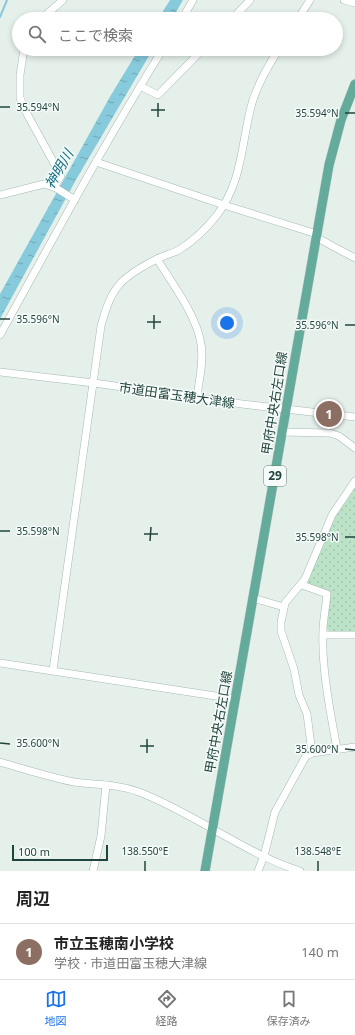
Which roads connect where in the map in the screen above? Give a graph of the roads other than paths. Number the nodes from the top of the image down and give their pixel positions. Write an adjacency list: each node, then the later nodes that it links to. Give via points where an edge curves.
1 (62, 0): 7 (street)
2 (193, 0): 8 (street)
3 (250, 0): 9 (street)
4 (310, 0): 10 (street)
5 (344, 0): 6 (street)
6 (355, 3)
7 (49, 12)
8 (186, 12)
9 (239, 12)
10 (302, 12)
11 (23, 56): 18 (street, via 20,98 60,176)
12 (159, 56): 16 (street)
13 (196, 56): 16 (street, via 158,95)
14 (275, 56): 21 (street, via 259,83 248,121 239,170)
15 (355, 84): 22 (main road, 甲府中央右左口線 / 29, via 336,136)
16 (140, 86): 17 (street)
17 (96, 162): 20 (street); 21 (street)
18 (55, 188): 19 (street, via 44,184); 20 (street)
19 (0, 196)
20 (73, 198): 25 (street)
21 (224, 206): 22 (street); 24 (street, via 190,242)
22 (317, 236): 23 (street); 29 (main road, 甲府中央右左口線 / 29)
23 (355, 257)
24 (157, 259): 27 (street, via 119,284 109,303 101,326); 28 (street, via 199,331 202,360)
25 (0, 335)
26 (0, 372): 27 (street, 市道田富玉穂大津線)
27 (94, 383): 28 (street, 市道田富玉穂大津線); 40 (street)
28 (197, 397): 29 (street, 市道田富玉穂大津線)
29 (286, 409): 30 (street, 市道田富玉穂大津線); 31 (main road, 甲府中央右左口線 / 29)
30 (355, 417)
31 (282, 432): 32 (street, via 339,436); 35 (main road, 甲府中央右左口線 / 29)
32 (355, 448)
33 (355, 481): 34 (street, via 332,515)
34 (302, 585): 36 (street); 37 (street, via 327,594)
35 (253, 598): 36 (street); 41 (main road, 甲府中央右左口線 / 29)
36 (284, 607): 44 (street, via 281,631 307,714)
37 (324, 635): 38 (street); 43 (street, via 325,669)
38 (355, 635)
39 (0, 663): 40 (street)
40 (53, 670): 41 (street)
41 (235, 699): 47 (main road, 甲府中央右左口線 / 29)
42 (355, 747): 43 (street)
43 (337, 749): 44 (street)
44 (312, 752): 48 (street, via 306,756 275,812)
45 (0, 762): 46 (street, via 63,780)
46 (106, 785): 47 (street, via 139,792); 49 (street, via 101,836)
47 (212, 829): 48 (street); 50 (main road, 甲府中央右左口線 / 29)
48 (264, 856): 51 (street); 52 (street)
49 (93, 871)
50 (205, 871)
51 (258, 871)
52 (300, 871)

